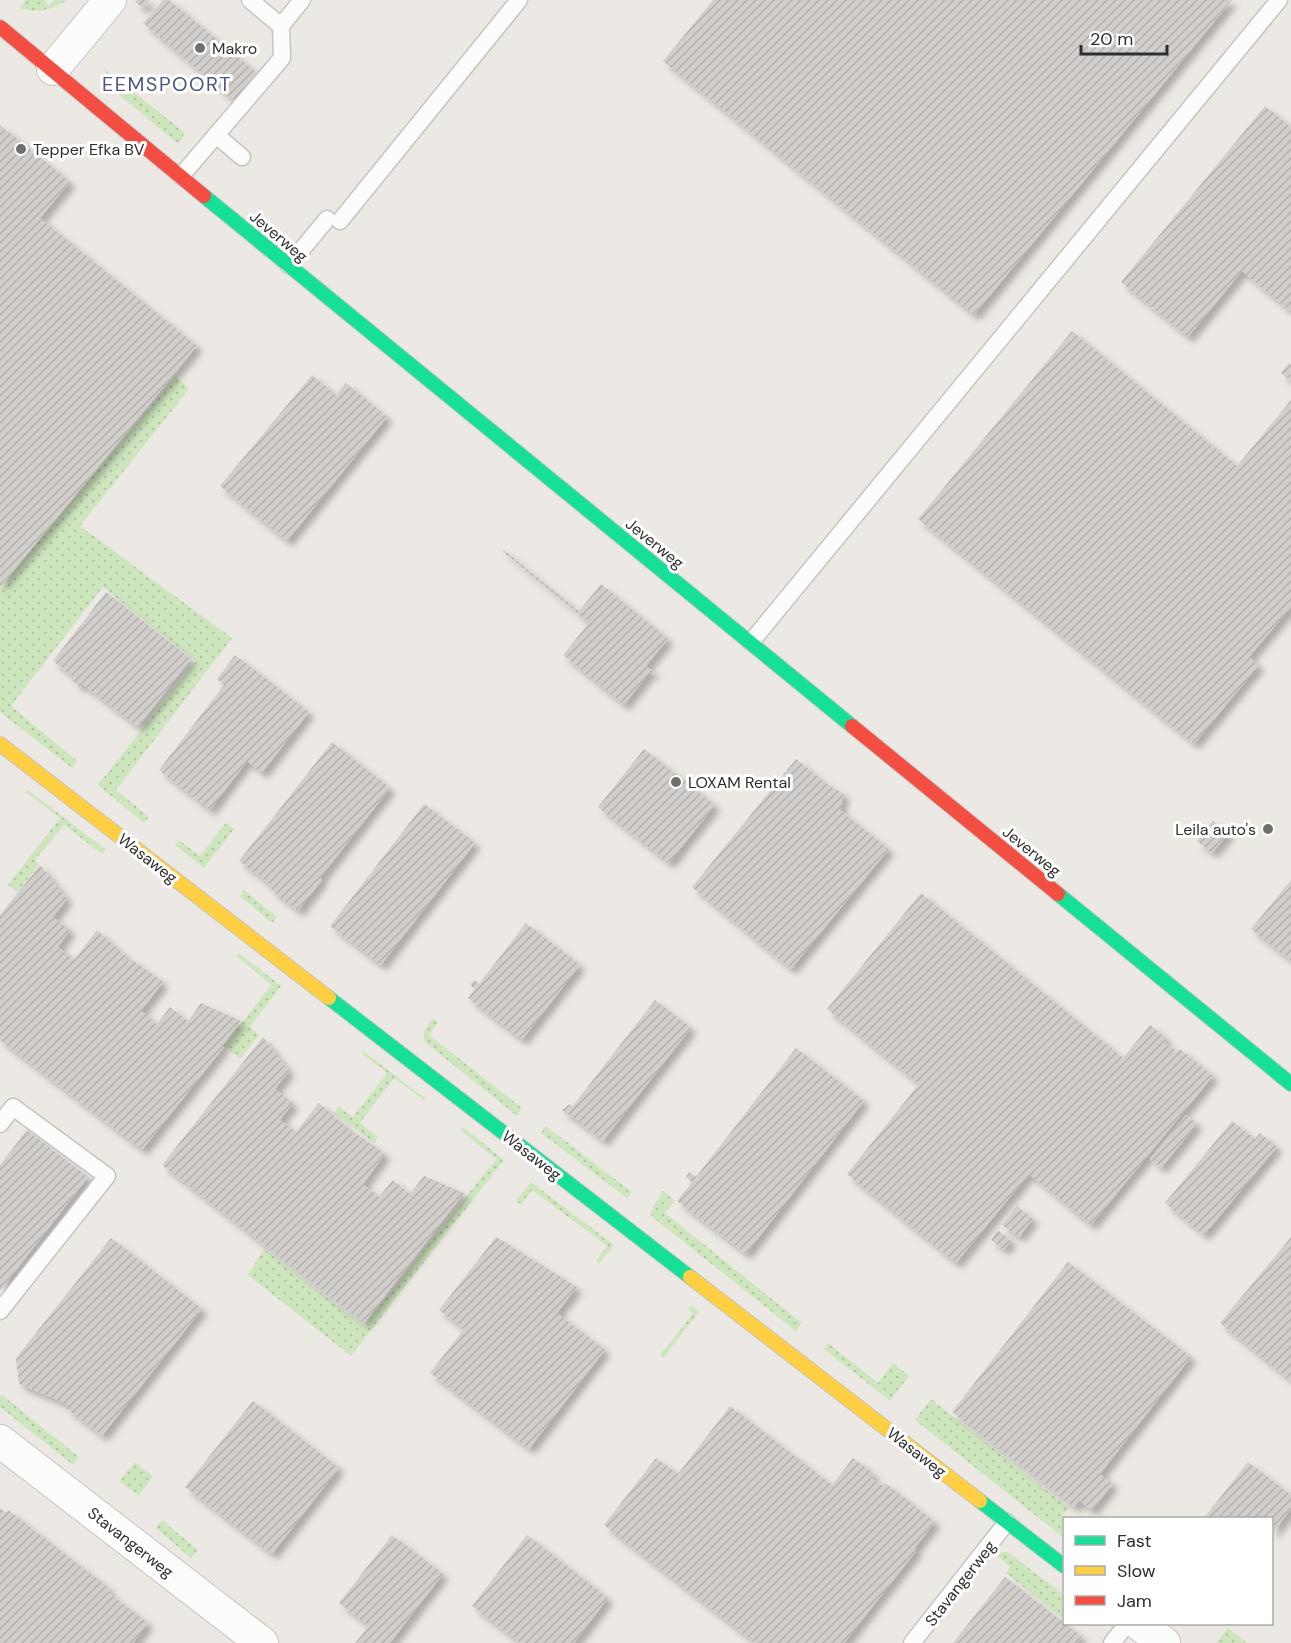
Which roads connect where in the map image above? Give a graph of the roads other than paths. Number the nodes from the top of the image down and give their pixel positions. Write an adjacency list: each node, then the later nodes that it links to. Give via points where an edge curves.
1 (110, 0): 8 (street)
2 (250, 0): 6 (lane)
3 (302, 0): 6 (lane)
4 (519, 0): 12 (lane, via 334,220)
5 (1279, 0): 13 (lane)
6 (281, 26): 9 (lane, via 282,58)
7 (0, 27): 8 (street, Jeverweg)
8 (53, 69): 11 (street, Jeverweg)
9 (216, 135): 10 (lane); 11 (lane)
10 (242, 157)
11 (181, 176): 12 (street, Jeverweg)
12 (289, 266): 13 (street, Jeverweg)
13 (751, 642): 15 (street, Jeverweg)
14 (0, 744): 19 (street, Wasaweg)
15 (1291, 1084)
16 (0, 1124): 17 (lane, via 13,1107 107,1176)
17 (0, 1311)
18 (0, 1441): 23 (street, Stavangerweg)
19 (1007, 1522): 20 (street, Wasaweg); 24 (lane, Stavangerweg)
20 (1063, 1564)
21 (1125, 1625): 25 (lane)
22 (1142, 1625): 26 (street)
23 (262, 1643)
24 (912, 1643)
25 (1112, 1643)
26 (1164, 1643)

